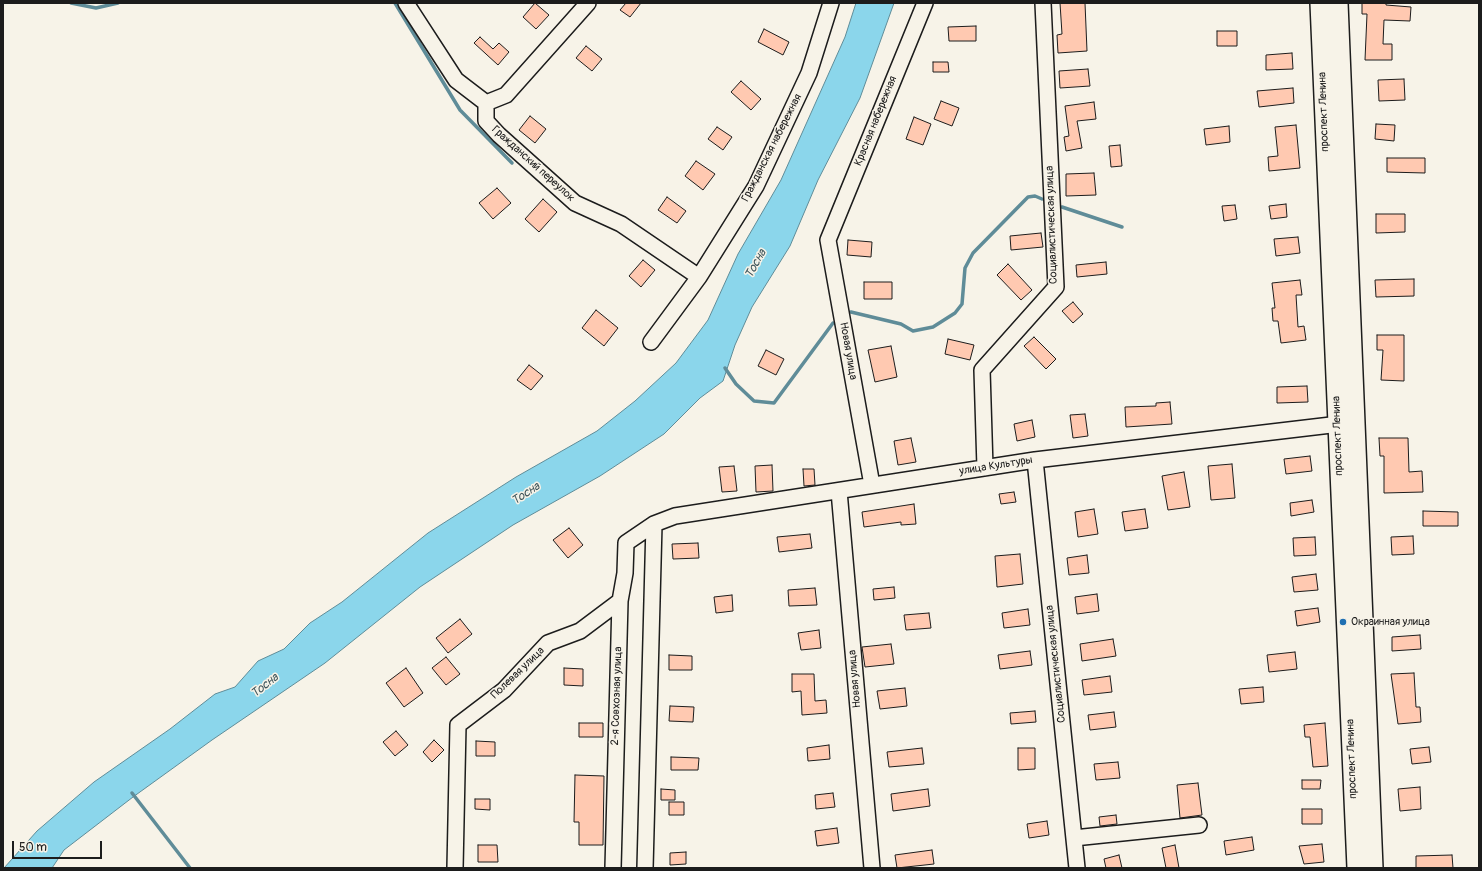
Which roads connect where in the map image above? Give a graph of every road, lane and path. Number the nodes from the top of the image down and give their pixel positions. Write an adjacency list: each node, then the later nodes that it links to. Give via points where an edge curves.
1 (406, 3): 8 (street, via 456,80)
2 (588, 3): 8 (street, via 506,95)
3 (831, 3): 10 (street, Гражданская набережная, via 809,73 756,186)
4 (925, 3): 9 (street, Красная набережная)
5 (1043, 3): 14 (street, Социалистическая улица, via 1056,287 982,370)
6 (1320, 3): 12 (main road, проспект Ленина)
7 (1338, 3): 12 (main road, проспект Ленина)
8 (486, 103): 10 (street, Гражданский переулок, via 486,121 575,203 621,224)
9 (828, 240): 15 (street, Новая улица)
10 (699, 277): 11 (street, Гражданская набережная)
11 (651, 342)
12 (1346, 423): 13 (street, улица Культуры); 26 (main road, проспект Ленина); 27 (main road, проспект Ленина)
13 (1035, 460): 14 (street, улица Культуры); 20 (street, Социалистическая улица)
14 (985, 468): 15 (street, улица Культуры)
15 (872, 485): 16 (street, улица Культуры)
16 (839, 491): 17 (street, улица Культуры, via 674,516); 24 (street, Новая улица)
17 (648, 528): 18 (street, 2-я Совхозная улица, via 626,543 625,573); 23 (street)
18 (620, 601): 21 (street, Полевая улица, via 580,631 548,643 504,690 458,725); 22 (street, 2-я Совхозная улица)
19 (1198, 825): 20 (street)
20 (1074, 838): 25 (street, Социалистическая улица)
21 (454, 868)
22 (612, 868)
23 (645, 868)
24 (872, 868)
25 (1077, 868)
26 (1357, 868)
27 (1373, 868)

